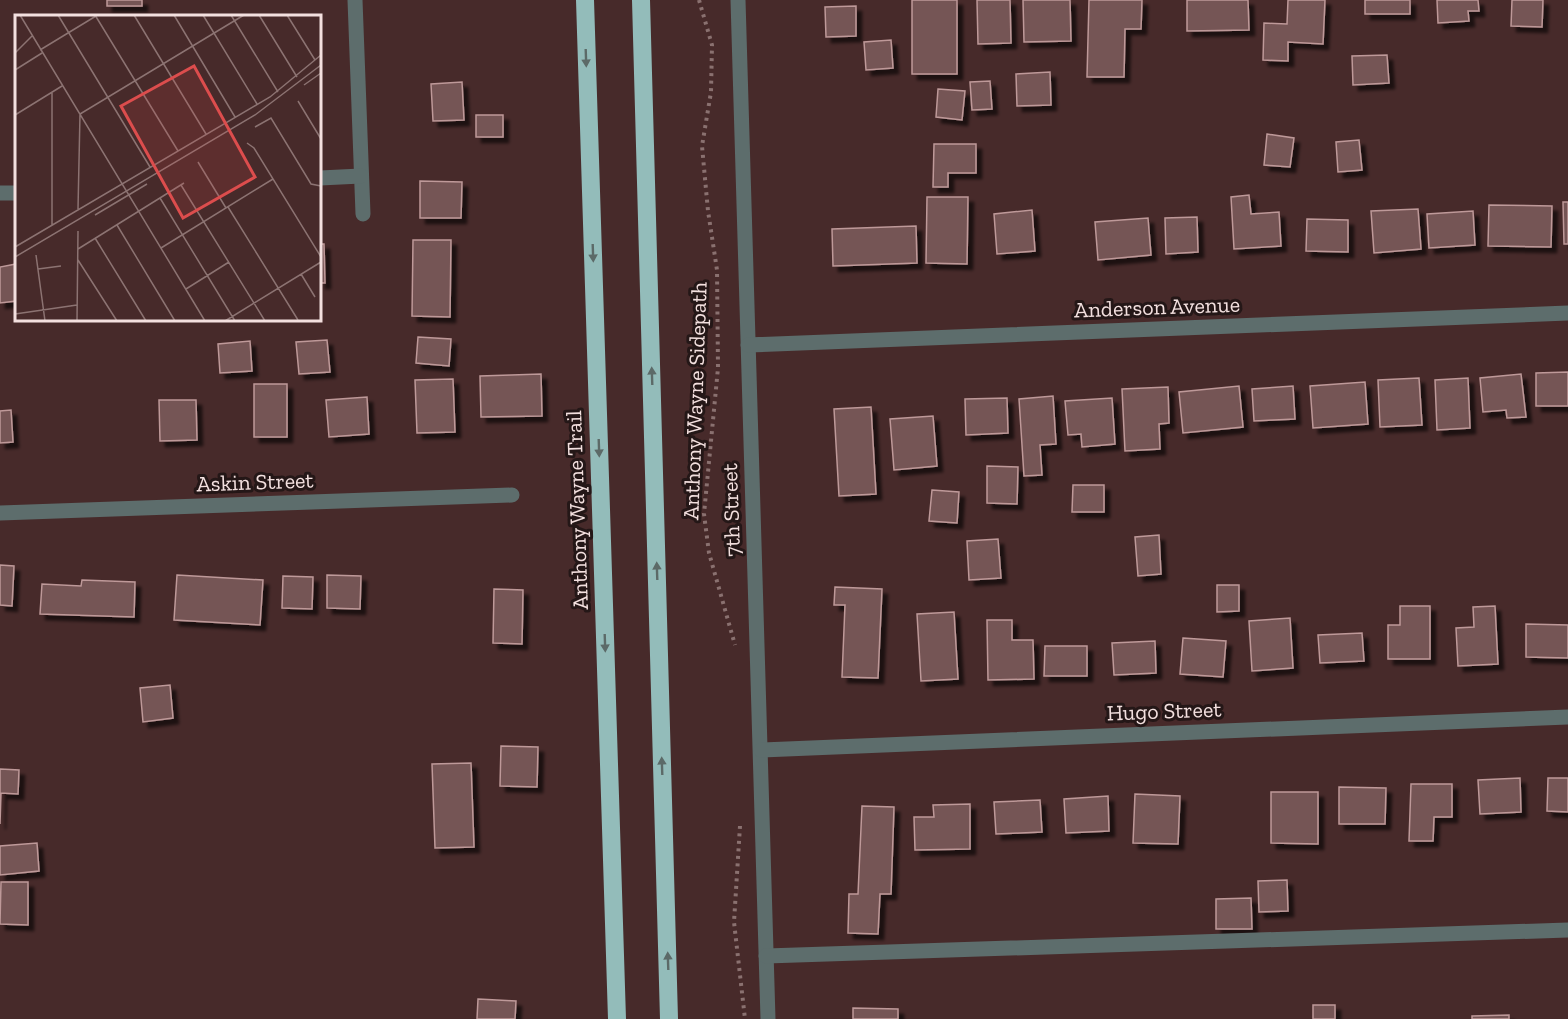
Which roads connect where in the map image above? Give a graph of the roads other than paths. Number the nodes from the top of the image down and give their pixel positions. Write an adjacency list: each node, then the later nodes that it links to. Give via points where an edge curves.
1 (355, 0): 5 (street)
2 (585, 0): 18 (highway, Anthony Wayne Trail, one-way to 18)
3 (642, 0): 19 (highway, one-way to 3)
4 (738, 0): 11 (street, 7th Street)
5 (361, 176): 6 (street); 9 (street)
6 (321, 178)
7 (15, 192): 8 (street)
8 (0, 193)
9 (363, 214)
10 (1568, 313): 11 (street, Anderson Avenue)
11 (748, 345): 15 (street, 7th Street)
12 (512, 495): 13 (street, Askin Street)
13 (0, 513)
14 (1568, 717): 15 (street, Hugo Street)
15 (761, 750): 17 (street, 7th Street)
16 (1568, 930): 17 (street)
17 (766, 956): 20 (street, 7th Street)
18 (617, 1019)
19 (669, 1019)
20 (768, 1019)

